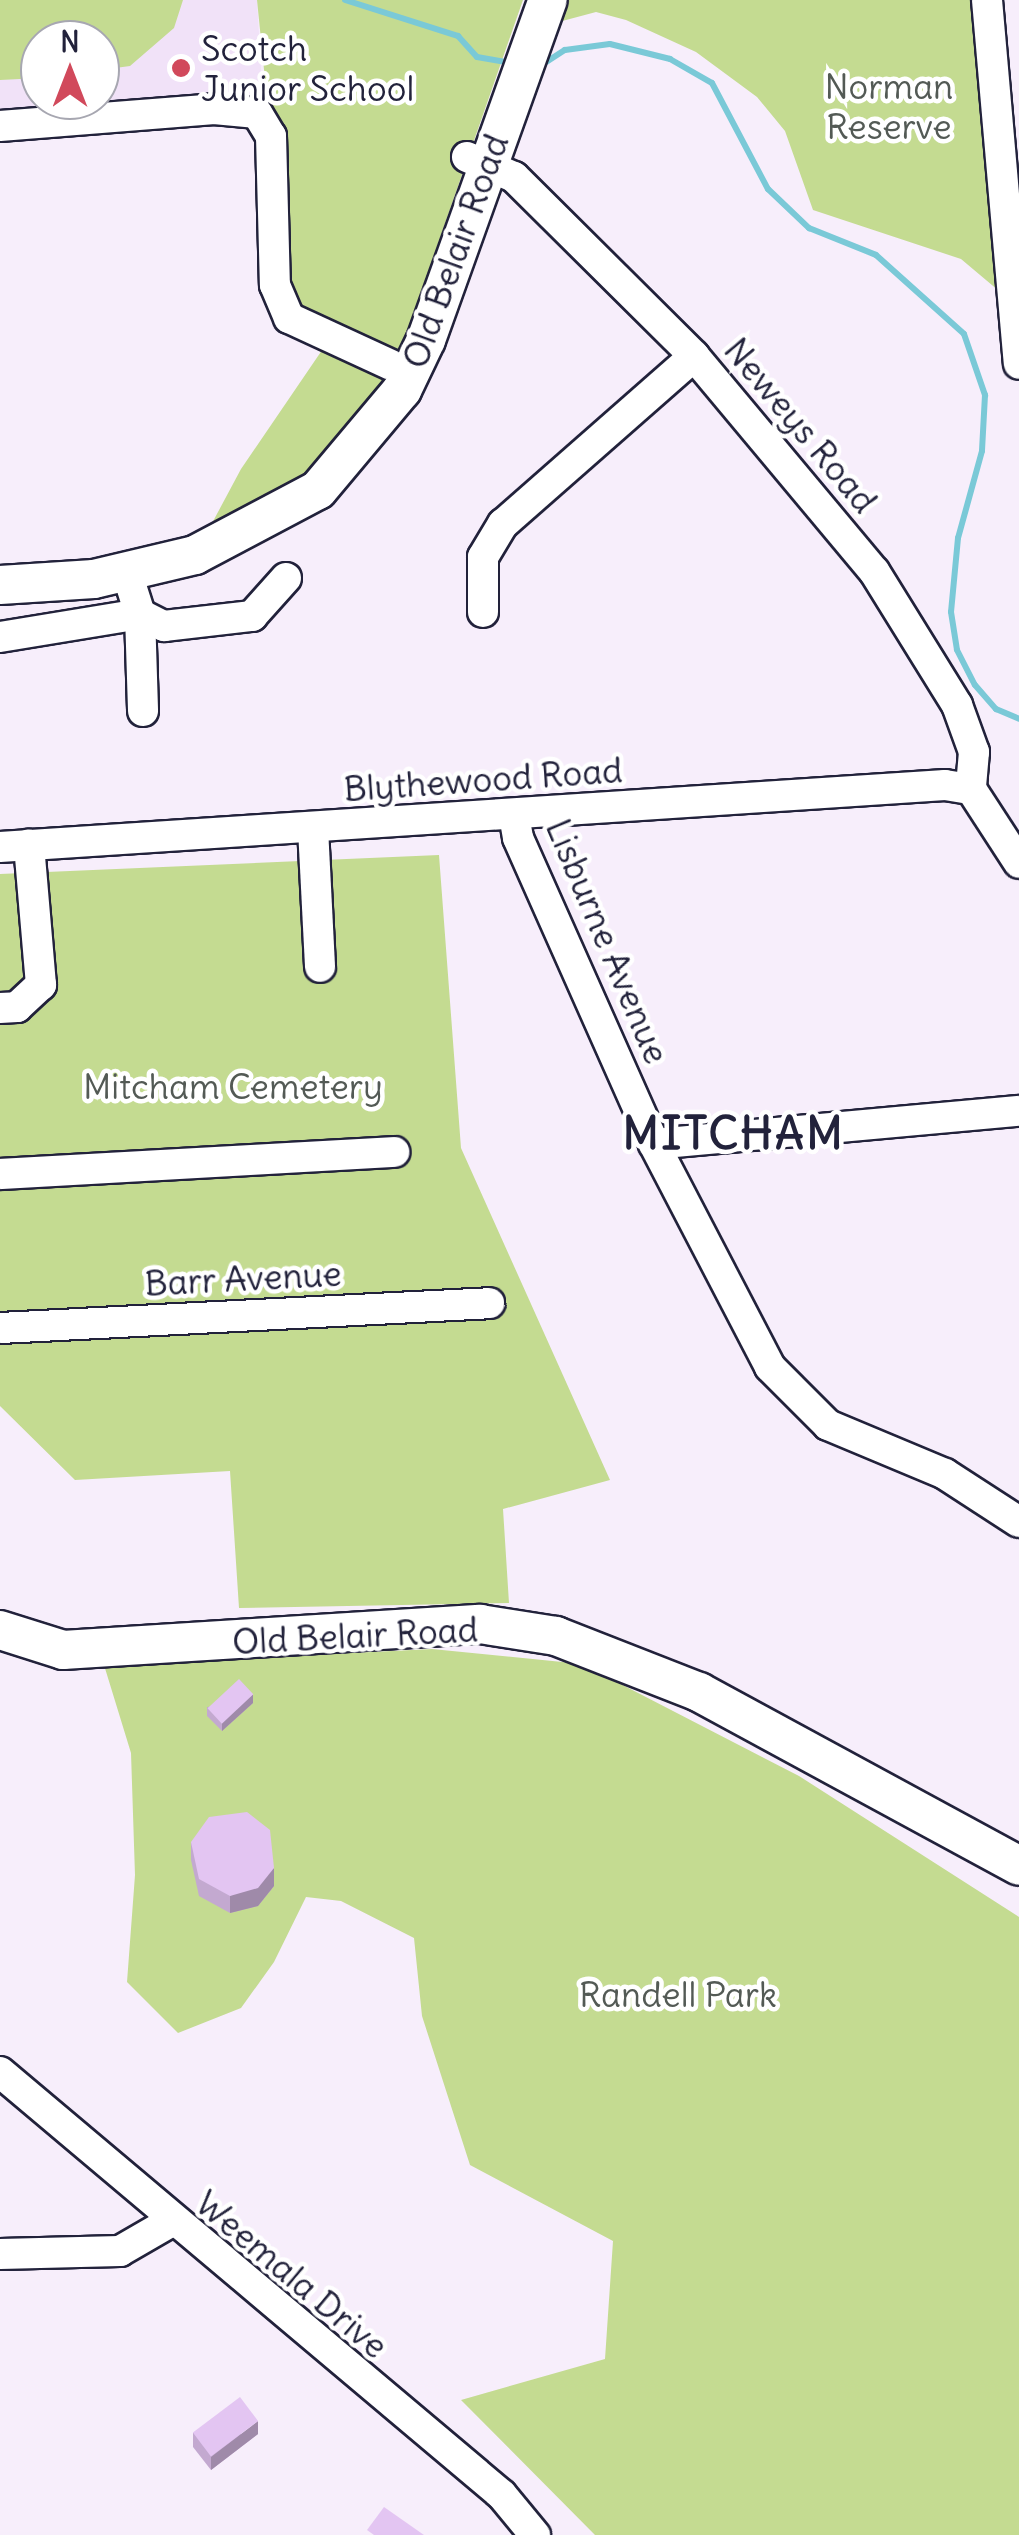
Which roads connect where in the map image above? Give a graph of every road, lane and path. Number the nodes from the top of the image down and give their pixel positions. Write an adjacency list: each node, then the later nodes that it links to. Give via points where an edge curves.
1 (987, 0): 5 (street)
2 (534, 4): 4 (main road, Old Belair Road)
3 (0, 126): 8 (street, via 214,109 256,113 271,136 275,285 289,318)
4 (483, 144): 6 (street, Neweys Road); 8 (main road, Old Belair Road)
5 (1015, 281): 7 (street)
6 (694, 356): 12 (street, via 503,524 466,579); 16 (street, Neweys Road, via 896,600 958,704 974,752)
7 (1019, 364)
8 (401, 370): 9 (main road, Old Belair Road, via 276,513 196,555)
9 (128, 574): 11 (main road, Old Belair Road); 13 (street)
10 (286, 578): 13 (street, via 252,616 164,626)
11 (0, 585)
12 (483, 612)
13 (140, 614): 14 (street); 15 (street)
14 (0, 637)
15 (143, 710)
16 (971, 789): 17 (street, Blythewood Road, via 945,784); 20 (street)
17 (514, 815): 18 (street, Blythewood Road); 24 (street, Lisburne Avenue, via 518,838)
18 (313, 828): 19 (street, Blythewood Road); 21 (street)
19 (15, 846): 22 (street, via 41,985 17,1007)
20 (1019, 862)
21 (320, 967)
22 (0, 1008)
23 (1019, 1111): 24 (street)
24 (654, 1144): 29 (street, Lisburne Avenue, via 770,1366 828,1425 945,1474)
25 (394, 1152): 26 (street)
26 (0, 1174)
27 (489, 1303): 28 (street, Barr Avenue)
28 (0, 1328)
29 (1019, 1522)
30 (0, 1630): 31 (main road, Old Belair Road, via 63,1650 480,1624 556,1636 700,1692)
31 (1019, 1866)
32 (0, 2072): 33 (street, Weemala Drive)
33 (170, 2222): 34 (street, via 120,2251); 35 (street, Weemala Drive, via 502,2496)
34 (0, 2254)
35 (535, 2535)

